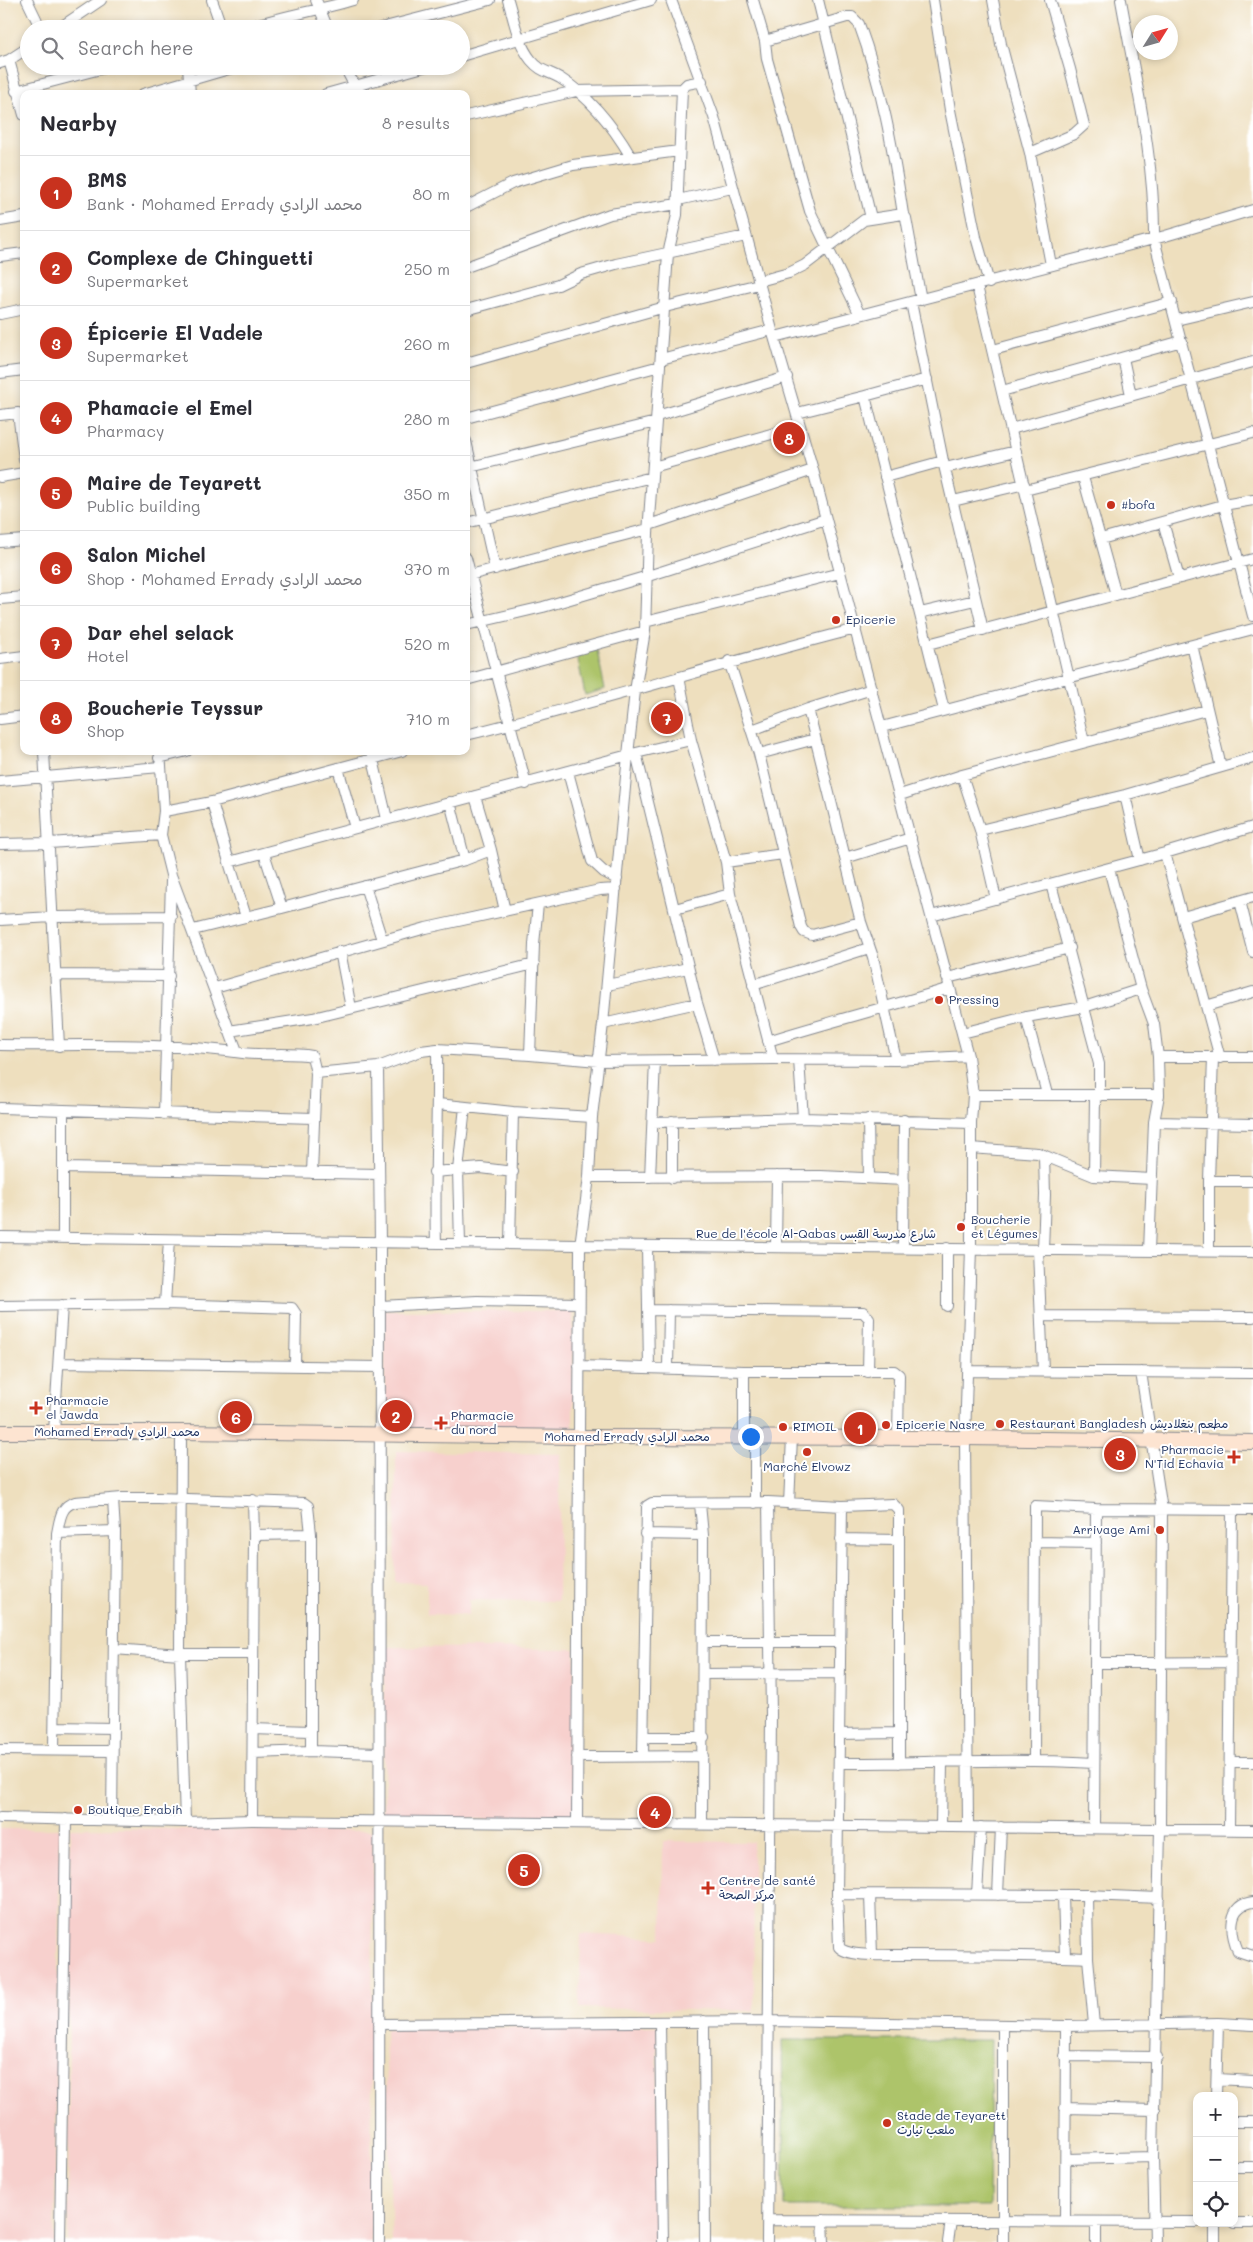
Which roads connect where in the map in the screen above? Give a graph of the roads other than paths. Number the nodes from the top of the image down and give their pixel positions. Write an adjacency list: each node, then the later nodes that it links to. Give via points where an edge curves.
1 (27, 0): 17 (street)
2 (101, 0): 18 (street)
3 (212, 0): 19 (street)
4 (316, 0): 16 (street)
5 (353, 0): 16 (street)
6 (490, 0): 22 (street)
7 (508, 0): 24 (street)
8 (652, 0): 24 (street)
9 (672, 0): 35 (street)
10 (753, 0): 25 (street)
11 (818, 0): 23 (street)
12 (934, 0): 63 (street, via 950,110 976,237)
13 (993, 0): 45 (street, via 1001,44)
14 (1050, 0): 45 (street, via 1084,125 1074,134)
15 (1122, 0): 56 (street, via 1145,135)
16 (320, 10): 20 (street); 21 (street)
17 (37, 20)
18 (71, 20)
19 (219, 20)
20 (270, 20)
21 (324, 20)
22 (412, 20)
23 (823, 24): 25 (street); 51 (street, via 852,17 859,24 879,84); 53 (street)
24 (520, 40): 27 (street); 41 (street, via 541,71 560,78)
25 (765, 41): 57 (street, via 767,59 810,210)
26 (20, 53): 28 (street)
27 (470, 54)
28 (4, 61): 37 (street)
29 (76, 75): 37 (street)
30 (189, 75): 34 (street)
31 (204, 75): 34 (street)
32 (348, 75): 40 (street)
33 (402, 75): 40 (street)
34 (189, 79): 38 (street); 39 (street)
35 (702, 81): 36 (street, via 687,84); 47 (street)
36 (682, 89): 41 (street); 44 (street)
37 (16, 90): 42 (street)
38 (155, 90)
39 (190, 90)
40 (361, 90)
41 (576, 91): 43 (street); 46 (street, via 604,117)
42 (20, 102)
43 (470, 115)
44 (679, 151): 46 (street); 48 (street)
45 (1030, 153): 62 (street)
46 (630, 157): 49 (street, via 573,166 513,183)
47 (732, 188): 48 (street); 55 (street)
48 (678, 202): 59 (street); 61 (street, via 610,214)
49 (470, 205)
50 (1253, 210): 56 (street)
51 (904, 214): 53 (street); 66 (street)
52 (20, 218): 54 (street)
53 (871, 218): 57 (street)
54 (0, 221)
55 (746, 236): 59 (street); 64 (street)
56 (1154, 239): 62 (street); 67 (street)
57 (828, 247): 64 (street, via 805,265); 73 (street)
58 (20, 254): 60 (street)
59 (668, 254): 69 (street); 70 (street, via 607,266 558,285)
60 (0, 256)
61 (470, 266)
62 (1051, 266): 63 (street)
63 (989, 282): 65 (street)
64 (759, 283): 69 (street); 75 (street)
65 (977, 286): 66 (street); 77 (street)
66 (916, 301): 73 (street); 86 (street)
67 (1172, 302): 74 (street); 77 (street)
68 (1253, 302): 74 (street)
69 (665, 307): 79 (street); 80 (street)
70 (470, 309)
71 (20, 310): 72 (street)
72 (0, 314)
73 (860, 315): 75 (street)
74 (1176, 320): 76 (street)
75 (773, 333): 80 (street); 84 (street)
76 (1182, 342): 78 (street); 85 (street)
77 (993, 350): 87 (street)
78 (1124, 358): 87 (street); 88 (street)
79 (470, 362)
80 (661, 362): 93 (street); 94 (street)
81 (1253, 362): 85 (street)
82 (20, 370): 83 (street)
83 (0, 373)
84 (787, 377): 91 (street); 94 (street)
85 (1192, 378): 88 (street); 98 (street)
86 (927, 379): 89 (street); 100 (street)
87 (1002, 391): 96 (street)
88 (1131, 395): 96 (street)
89 (865, 396): 91 (street); 107 (street)
90 (20, 413): 92 (street)
91 (797, 413): 95 (street)
92 (0, 416)
93 (470, 417)
94 (656, 419): 101 (street); 104 (street)
95 (800, 426): 102 (street); 104 (street)
96 (1011, 429): 99 (street)
97 (1253, 433): 98 (street)
98 (1209, 445): 108 (street); 112 (street)
99 (1016, 451): 100 (street); 109 (street)
100 (944, 465): 107 (street); 111 (street)
101 (470, 468)
102 (813, 470): 114 (street); 117 (street)
103 (470, 472): 113 (street)
104 (652, 472): 113 (street); 117 (street)
105 (20, 474): 106 (street)
106 (0, 477)
107 (886, 477): 134 (street)
108 (1083, 477): 109 (street); 118 (street)
109 (1025, 487): 111 (street); 133 (street)
110 (1253, 500): 112 (street)
111 (953, 501): 132 (street)
112 (1223, 505): 116 (street); 122 (street)
113 (483, 517): 115 (street); 123 (street)
114 (826, 520): 124 (street); 126 (street)
115 (470, 522)
116 (1162, 522): 118 (street); 127 (street)
117 (648, 527): 123 (street); 126 (street)
118 (1101, 539): 129 (street)
119 (20, 540): 120 (street)
120 (0, 542)
121 (1253, 559): 122 (street)
122 (1239, 562): 127 (street); 135 (street)
123 (495, 569): 125 (street)
124 (840, 573): 138 (street); 139 (street)
125 (470, 576)
126 (648, 576): 136 (street); 138 (street)
127 (1179, 578): 129 (street)
128 (470, 579): 136 (street)
129 (1116, 595): 133 (street)
130 (20, 597): 131 (street)
131 (0, 599)
132 (975, 600): 134 (street); 141 (street)
133 (1053, 612): 141 (street); 149 (street)
134 (920, 613): 142 (street)
135 (1253, 616)
136 (484, 620): 137 (street); 147 (street)
137 (470, 624)
138 (645, 627): 147 (street); 151 (street)
139 (856, 629): 146 (street); 152 (street)
140 (1253, 629): 143 (street)
141 (983, 630): 142 (street)
142 (928, 644): 154 (street)
143 (1192, 645): 149 (street); 155 (street)
144 (20, 656): 145 (street)
145 (0, 659)
146 (729, 661): 148 (street); 160 (street)
147 (496, 671): 150 (street); 158 (street)
148 (680, 677): 151 (street); 163 (street)
149 (1068, 678): 154 (street); 164 (street)
150 (470, 679)
151 (635, 690): 158 (street); 165 (street)
152 (872, 690): 153 (street); 159 (street)
153 (808, 710): 160 (street); 162 (street)
154 (944, 710): 159 (street)
155 (1206, 710): 164 (street); 172 (street)
156 (20, 716): 157 (street)
157 (0, 719)
158 (511, 724): 161 (street); 178 (street)
159 (882, 727): 179 (street)
160 (752, 730): 166 (street)
161 (470, 735)
162 (815, 739): 166 (street); 197 (street)
163 (691, 740): 165 (street); 201 (street)
164 (1084, 742): 175 (street)
165 (632, 754): 174 (street); 204 (street); 213 (street)
166 (759, 754): 196 (street)
167 (44, 755): 176 (street)
168 (174, 755): 171 (street)
169 (372, 755): 173 (street); 185 (street)
170 (1253, 758): 172 (street)
171 (160, 759): 176 (street); 184 (street)
172 (1221, 767): 180 (street)
173 (338, 768): 182 (street); 187 (street)
174 (568, 772): 178 (street); 204 (street, via 592,861)
175 (962, 774): 179 (street); 188 (street)
176 (46, 777): 177 (street); 191 (street)
177 (0, 781)
178 (526, 784): 181 (street)
179 (900, 795): 190 (street)
180 (1124, 795): 188 (street); 199 (street)
181 (475, 796): 183 (street); 193 (street)
182 (212, 802): 184 (street); 200 (street)
183 (450, 802): 185 (street); 198 (street)
184 (164, 811): 189 (street)
185 (387, 819): 187 (street)
186 (1253, 827): 195 (street)
187 (354, 828): 194 (street)
188 (980, 830): 209 (street)
189 (162, 835): 191 (street); 203 (street)
190 (911, 838): 197 (street); 216 (street)
191 (50, 843): 192 (street); 217 (street)
192 (0, 844)
193 (491, 850): 198 (street); 214 (street)
194 (264, 852): 200 (street); 212 (street)
195 (1165, 853): 199 (street); 219 (street)
196 (783, 854): 201 (street); 221 (street, via 804,932 812,935)
197 (845, 858): 221 (street)
198 (465, 860): 206 (street)
199 (1140, 860): 202 (street)
200 (229, 862): 218 (street)
201 (726, 862): 207 (street)
202 (1109, 868): 205 (street); 237 (street)
203 (171, 875): 215 (street); 222 (street)
204 (617, 884): 211 (street); 233 (street)
205 (1052, 884): 209 (street); 225 (street)
206 (365, 886): 212 (street); 223 (street)
207 (730, 894): 213 (street); 234 (street)
208 (1253, 897): 210 (street)
209 (996, 899): 216 (street)
210 (1240, 901): 219 (street); 227 (street)
211 (538, 904): 214 (street); 228 (street)
212 (282, 908): 218 (street)
213 (675, 908): 229 (street)
214 (505, 912): 223 (street)
215 (172, 916): 217 (street); 231 (street)
216 (931, 916): 232 (street)
217 (52, 917): 220 (street); 230 (street)
218 (246, 917): 222 (street)
219 (1183, 917): 241 (street)
220 (0, 920)
221 (861, 922): 224 (street)
222 (192, 930): 235 (street)
223 (382, 940): 226 (street)
224 (869, 948): 234 (street); 243 (street)
225 (1070, 948): 232 (street); 240 (street)
226 (340, 952): 235 (street); 242 (street)
227 (1253, 952)
228 (534, 964): 242 (street); 254 (street)
229 (688, 968): 233 (street); 239 (street)
230 (55, 975): 231 (street); 250 (street)
231 (170, 976): 251 (street)
232 (947, 978): 236 (street)
233 (607, 985): 245 (street)
234 (753, 985): 248 (street)
235 (215, 988): 246 (street)
236 (950, 988): 243 (street); 247 (street)
237 (1141, 989): 240 (street); 257 (street, via 1154,1024)
238 (1253, 992): 241 (street)
239 (697, 1003): 245 (street); 261 (street)
240 (1084, 1006): 244 (street); 269 (street, via 1100,1064)
241 (1206, 1006): 258 (street)
242 (351, 1008): 246 (street, via 314,1018)
243 (885, 1008): 248 (street); 263 (street)
244 (1026, 1017): 247 (street); 267 (street)
245 (603, 1024): 264 (street)
246 (229, 1031): 253 (street)
247 (962, 1033): 255 (street)
248 (768, 1041): 259 (street)
249 (0, 1045): 250 (street)
250 (59, 1046): 251 (street)
251 (167, 1047): 253 (street); 276 (street)
252 (437, 1049): 254 (street); 265 (street, via 421,1051); 271 (street)
253 (237, 1051): 266 (street, via 312,1056)
254 (530, 1055): 264 (street)
255 (968, 1056): 263 (street); 268 (street)
256 (1253, 1056): 258 (street)
257 (1158, 1057): 258 (street); 270 (street)
258 (1217, 1057): 286 (street)
259 (773, 1059): 261 (street); 262 (street)
260 (655, 1060): 261 (street); 264 (street); 283 (street)
261 (714, 1060)
262 (799, 1060): 263 (street); 279 (street)
263 (896, 1060)
264 (598, 1061): 277 (street)
265 (378, 1067): 266 (street); 295 (street)
266 (316, 1073): 278 (street)
267 (1047, 1094): 268 (street); 269 (street)
268 (974, 1095): 285 (street)
269 (1097, 1096): 270 (street); 297 (street)
270 (1159, 1096): 284 (street)
271 (438, 1104): 272 (street); 293 (street)
272 (465, 1107): 275 (street); 291 (street)
273 (0, 1108): 274 (street)
274 (63, 1110): 276 (street); 290 (street)
275 (513, 1112): 277 (street); 294 (street)
276 (164, 1114): 278 (street)
277 (592, 1117): 298 (street)
278 (313, 1118): 292 (street)
279 (803, 1118): 280 (street); 282 (street)
280 (868, 1119): 281 (street); 301 (street)
281 (904, 1120): 285 (street); 303 (street)
282 (672, 1121): 283 (street); 300 (street)
283 (653, 1122): 299 (street)
284 (1154, 1122): 286 (street); 302 (street)
285 (971, 1123): 288 (street)
286 (1212, 1124): 287 (street); 304 (street)
287 (1253, 1124)
288 (971, 1148): 289 (street); 318 (street)
289 (1044, 1155): 297 (street); 319 (street)
290 (64, 1168): 292 (street); 307 (street)
291 (458, 1170): 293 (street); 294 (street, via 481,1168); 311 (street)
292 (312, 1172): 295 (street)
293 (434, 1172): 310 (street)
294 (513, 1172): 312 (street)
295 (379, 1174): 309 (street)
296 (778, 1176): 300 (street); 301 (street); 315 (street)
297 (1094, 1176): 302 (street)
298 (589, 1177): 299 (street); 313 (street)
299 (650, 1177): 300 (street)
300 (672, 1178)
301 (869, 1178): 303 (street)
302 (1152, 1179): 320 (street)
303 (904, 1180): 316 (street)
304 (1209, 1181): 305 (street); 321 (street)
305 (1253, 1182)
306 (0, 1237): 307 (street, Rue de l'école Al-Qabas شارع مدرسة القبس)
307 (63, 1238): 308 (street, Rue de l'école Al-Qabas شارع مدرسة القبس)
308 (169, 1240): 309 (street, Rue de l'école Al-Qabas شارع مدرسة القبس); 323 (street)
309 (380, 1243): 310 (street, Rue de l'école Al-Qabas شارع مدرسة القبس); 327 (street)
310 (436, 1243): 311 (street, Rue de l'école Al-Qabas شارع مدرسة القبس)
311 (460, 1243): 312 (street, Rue de l'école Al-Qabas شارع مدرسة القبس)
312 (510, 1243): 313 (street, Rue de l'école Al-Qabas شارع مدرسة القبس)
313 (580, 1246): 314 (street, Rue de l'école Al-Qabas شارع مدرسة القبس); 324 (street)
314 (647, 1246): 315 (street, Rue de l'école Al-Qabas شارع مدرسة القبس); 329 (street)
315 (776, 1247): 316 (street, Rue de l'école Al-Qabas شارع مدرسة القبس)
316 (903, 1248): 317 (street, Rue de l'école Al-Qabas شارع مدرسة القبس)
317 (947, 1248): 318 (street, Rue de l'école Al-Qabas شارع مدرسة القبس); 328 (street)
318 (971, 1248): 319 (street, Rue de l'école Al-Qabas شارع مدرسة القبس); 340 (street)
319 (1041, 1250): 320 (street, Rue de l'école Al-Qabas شارع مدرسة القبس); 331 (street)
320 (1149, 1251): 321 (street, Rue de l'école Al-Qabas شارع مدرسة القبس)
321 (1209, 1252): 322 (street, Rue de l'école Al-Qabas شارع مدرسة القبس)
322 (1253, 1252)
323 (165, 1304): 325 (street); 334 (street, via 292,1308 296,1314)
324 (578, 1304): 327 (street, via 477,1301); 335 (street)
325 (62, 1305): 326 (street); 333 (street)
326 (0, 1306)
327 (380, 1306): 336 (street)
328 (947, 1306)
329 (649, 1310): 330 (street); 337 (street)
330 (669, 1310): 338 (street); 342 (street, via 863,1312 869,1318)
331 (1041, 1316): 332 (street); 341 (street)
332 (1253, 1317)
333 (59, 1363): 334 (street); 346 (street)
334 (295, 1364): 336 (street)
335 (579, 1366): 337 (street); 349 (street)
336 (380, 1367): 348 (street)
337 (649, 1367): 338 (street)
338 (668, 1368): 339 (street)
339 (744, 1371): 342 (street); 350 (street)
340 (967, 1371): 341 (street); 353 (street)
341 (1043, 1371): 343 (street)
342 (868, 1372): 352 (street, via 898,1372)
343 (1141, 1372): 344 (street); 354 (street)
344 (1253, 1373)
345 (0, 1432): 346 (street, Mohamed Errady محمد الرادي)
346 (54, 1432): 347 (street, Mohamed Errady محمد الرادي)
347 (181, 1432): 348 (street, Mohamed Errady محمد الرادي); 356 (street)
348 (380, 1436): 349 (street, Mohamed Errady محمد الرادي); 403 (street)
349 (579, 1437): 350 (street, Mohamed Errady محمد الرادي); 406 (street)
350 (749, 1437): 351 (street, Mohamed Errady محمد الرادي); 360 (street)
351 (792, 1437): 352 (street, Mohamed Errady محمد الرادي); 362 (street)
352 (898, 1438): 353 (street, Mohamed Errady محمد الرادي)
353 (965, 1438): 354 (street, Mohamed Errady محمد الرادي); 408 (street)
354 (1151, 1442): 355 (street, Mohamed Errady محمد الرادي); 365 (street)
355 (1253, 1442)
356 (180, 1499): 357 (street); 358 (street); 382 (street)
357 (113, 1500): 368 (street); 369 (street, via 68,1504)
358 (253, 1500): 370 (street, via 306,1503); 372 (street)
359 (768, 1502): 360 (street); 362 (street); 379 (street)
360 (755, 1503): 361 (street)
361 (700, 1504): 371 (street, via 652,1503 647,1506); 373 (street)
362 (789, 1504): 363 (street)
363 (842, 1506): 374 (street); 375 (street, via 897,1506)
364 (1096, 1509): 365 (street); 376 (street, via 1036,1505); 377 (street)
365 (1162, 1510): 366 (street); 386 (street)
366 (1232, 1510): 367 (street); 384 (street)
367 (1253, 1510)
368 (115, 1531): 369 (street); 381 (street)
369 (56, 1533): 390 (street)
370 (311, 1534): 372 (street); 393 (street)
371 (646, 1534): 373 (street); 396 (street)
372 (254, 1535): 383 (street)
373 (703, 1535): 378 (street)
374 (842, 1539): 375 (street); 380 (street)
375 (898, 1540): 394 (street)
376 (1034, 1542): 377 (street); 407 (street)
377 (1096, 1542): 385 (street)
378 (703, 1642): 379 (street); 387 (street)
379 (769, 1642): 380 (street); 388 (street)
380 (840, 1642): 389 (street)
381 (114, 1649): 382 (street); 391 (street)
382 (180, 1654): 383 (street); 420 (street)
383 (253, 1654): 392 (street)
384 (1231, 1662): 386 (street); 409 (street)
385 (1095, 1663): 386 (street); 414 (street)
386 (1161, 1663): 430 (street)
387 (703, 1674): 388 (street); 397 (street)
388 (769, 1674): 389 (street); 423 (street)
389 (840, 1674): 395 (street)
390 (55, 1727): 391 (street); 399 (street)
391 (113, 1728): 400 (street)
392 (253, 1730): 393 (street); 402 (street)
393 (310, 1731): 401 (street)
394 (898, 1733): 395 (street); 412 (street)
395 (840, 1734): 411 (street)
396 (644, 1737): 397 (street); 404 (street)
397 (704, 1737): 405 (street)
398 (0, 1750): 399 (street)
399 (54, 1750): 400 (street)
400 (112, 1750): 417 (street)
401 (311, 1751): 402 (street); 403 (street)
402 (253, 1753): 418 (street)
403 (380, 1753): 419 (street)
404 (643, 1756): 405 (street); 406 (street)
405 (703, 1756): 422 (street)
406 (578, 1758): 421 (street)
407 (1034, 1760): 408 (street); 414 (street)
408 (969, 1761): 413 (street); 426 (street)
409 (1230, 1762): 410 (street); 431 (street)
410 (1253, 1762)
411 (840, 1763): 412 (street); 424 (street)
412 (899, 1763): 413 (street)
413 (942, 1763): 425 (street)
414 (1094, 1763): 429 (street)
415 (0, 1818): 416 (street)
416 (66, 1819): 417 (street); 479 (street)
417 (112, 1820): 420 (street)
418 (252, 1820): 419 (street); 420 (street)
419 (379, 1821): 421 (street); 449 (street)
420 (184, 1822)
421 (577, 1823): 422 (street)
422 (702, 1824): 423 (street)
423 (768, 1825): 424 (street); 446 (street)
424 (839, 1826): 425 (street); 433 (street)
425 (940, 1827): 426 (street)
426 (968, 1827): 427 (street)
427 (981, 1827): 428 (street); 434 (street)
428 (1001, 1827): 429 (street); 436 (street)
429 (1094, 1828): 430 (street)
430 (1160, 1829): 431 (street); 439 (street)
431 (1229, 1830): 432 (street)
432 (1253, 1830)
433 (837, 1894): 435 (street); 441 (street, via 839,1947 845,1952)
434 (977, 1894): 435 (street); 436 (street)
435 (870, 1895): 441 (street)
436 (998, 1895): 438 (street)
437 (1087, 1895): 438 (street); 439 (street); 444 (street)
438 (1063, 1896): 443 (street)
439 (1159, 1898): 450 (street)
440 (1253, 1902): 442 (street, via 1240,1906 1233,1917 1238,1951)
441 (872, 1955): 443 (street)
442 (1253, 1956)
443 (1065, 1957): 444 (street)
444 (1088, 1958): 452 (street)
445 (704, 2021): 446 (street); 447 (street); 482 (street)
446 (768, 2021): 451 (street); 468 (street)
447 (660, 2022): 449 (street); 481 (street)
448 (1218, 2022): 450 (street); 453 (street); 457 (street)
449 (379, 2024): 480 (street)
450 (1156, 2024): 452 (street); 456 (street)
451 (1003, 2025): 454 (street); 471 (street)
452 (1094, 2025): 454 (street)
453 (1253, 2025)
454 (1066, 2026): 455 (street)
455 (1065, 2056): 456 (street); 460 (street)
456 (1157, 2057): 461 (street)
457 (1216, 2080): 458 (street); 459 (street)
458 (1253, 2081)
459 (1216, 2092)
460 (1065, 2108): 461 (street); 465 (street)
461 (1155, 2110): 464 (street)
462 (1238, 2122): 463 (street)
463 (1253, 2122)
464 (1153, 2158): 465 (street); 474 (street)
465 (1066, 2159): 472 (street)
466 (1253, 2166): 467 (street)
467 (1238, 2167)
468 (767, 2220): 469 (street); 483 (street)
469 (824, 2220): 470 (street); 484 (street)
470 (951, 2221): 471 (street); 485 (street)
471 (1003, 2221): 472 (street); 486 (street)
472 (1065, 2221): 473 (street)
473 (1096, 2222): 474 (street); 487 (street)
474 (1154, 2222): 475 (street); 488 (street)
475 (1193, 2222)
476 (1238, 2223): 477 (street)
477 (1253, 2223)
478 (1215, 2227): 489 (street)
479 (60, 2242)
480 (379, 2242)
481 (663, 2242)
482 (705, 2242)
483 (767, 2242)
484 (824, 2242)
485 (948, 2242)
486 (1003, 2242)
487 (1096, 2242)
488 (1154, 2242)
489 (1215, 2242)

